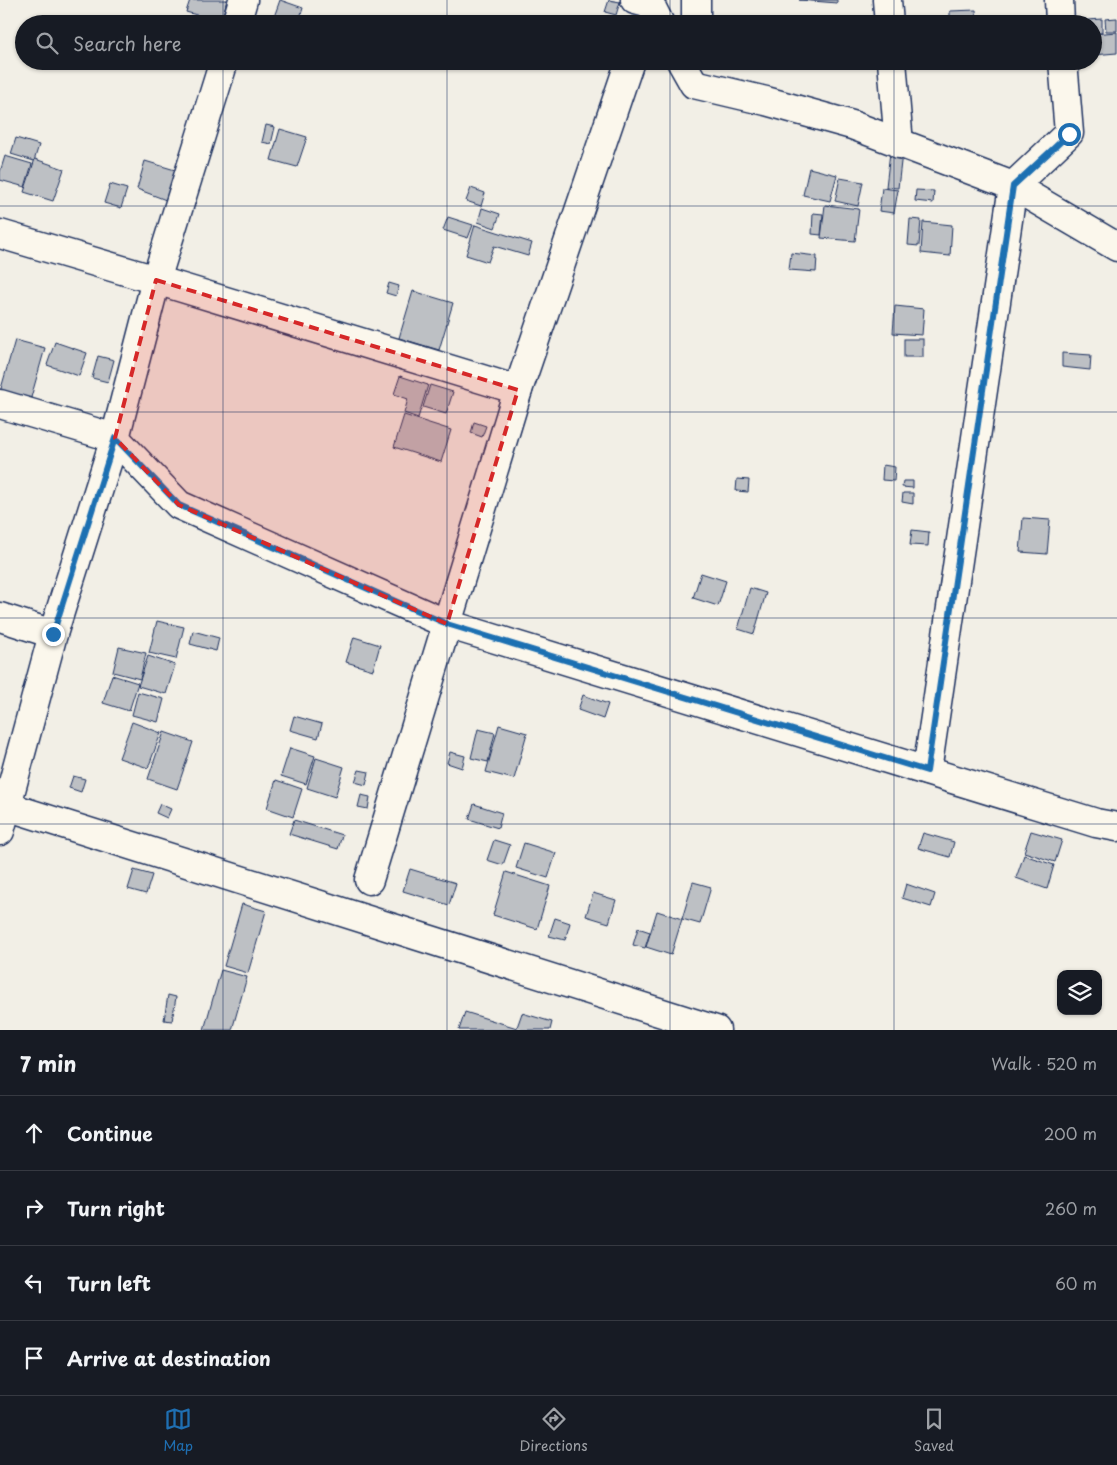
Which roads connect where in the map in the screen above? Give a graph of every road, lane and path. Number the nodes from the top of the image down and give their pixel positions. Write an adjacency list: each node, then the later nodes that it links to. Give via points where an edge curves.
1 (243, 0): 5 (street)
2 (696, 0): 6 (street)
3 (887, 0): 7 (street)
4 (1058, 0): 8 (street)
5 (239, 15)
6 (696, 15)
7 (888, 15)
8 (1059, 15)
9 (221, 70): 18 (street)
10 (627, 70): 19 (street)
11 (692, 70): 14 (street, via 766,101 852,125)
12 (893, 70): 14 (street)
13 (1064, 70): 15 (street, via 1069,134)
14 (899, 144): 15 (street)
15 (1013, 186): 17 (street); 25 (street)
16 (0, 234): 18 (street)
17 (1117, 247)
18 (156, 280): 19 (street); 21 (street)
19 (518, 390): 23 (street)
20 (0, 404): 21 (street)
21 (115, 438): 23 (street, via 179,505); 24 (street)
22 (0, 617): 24 (street)
23 (447, 624): 25 (street); 28 (street)
24 (53, 634): 26 (street)
25 (927, 771): 27 (street)
26 (2, 814): 29 (street)
27 (1117, 827)
28 (369, 880)
29 (716, 1030)

